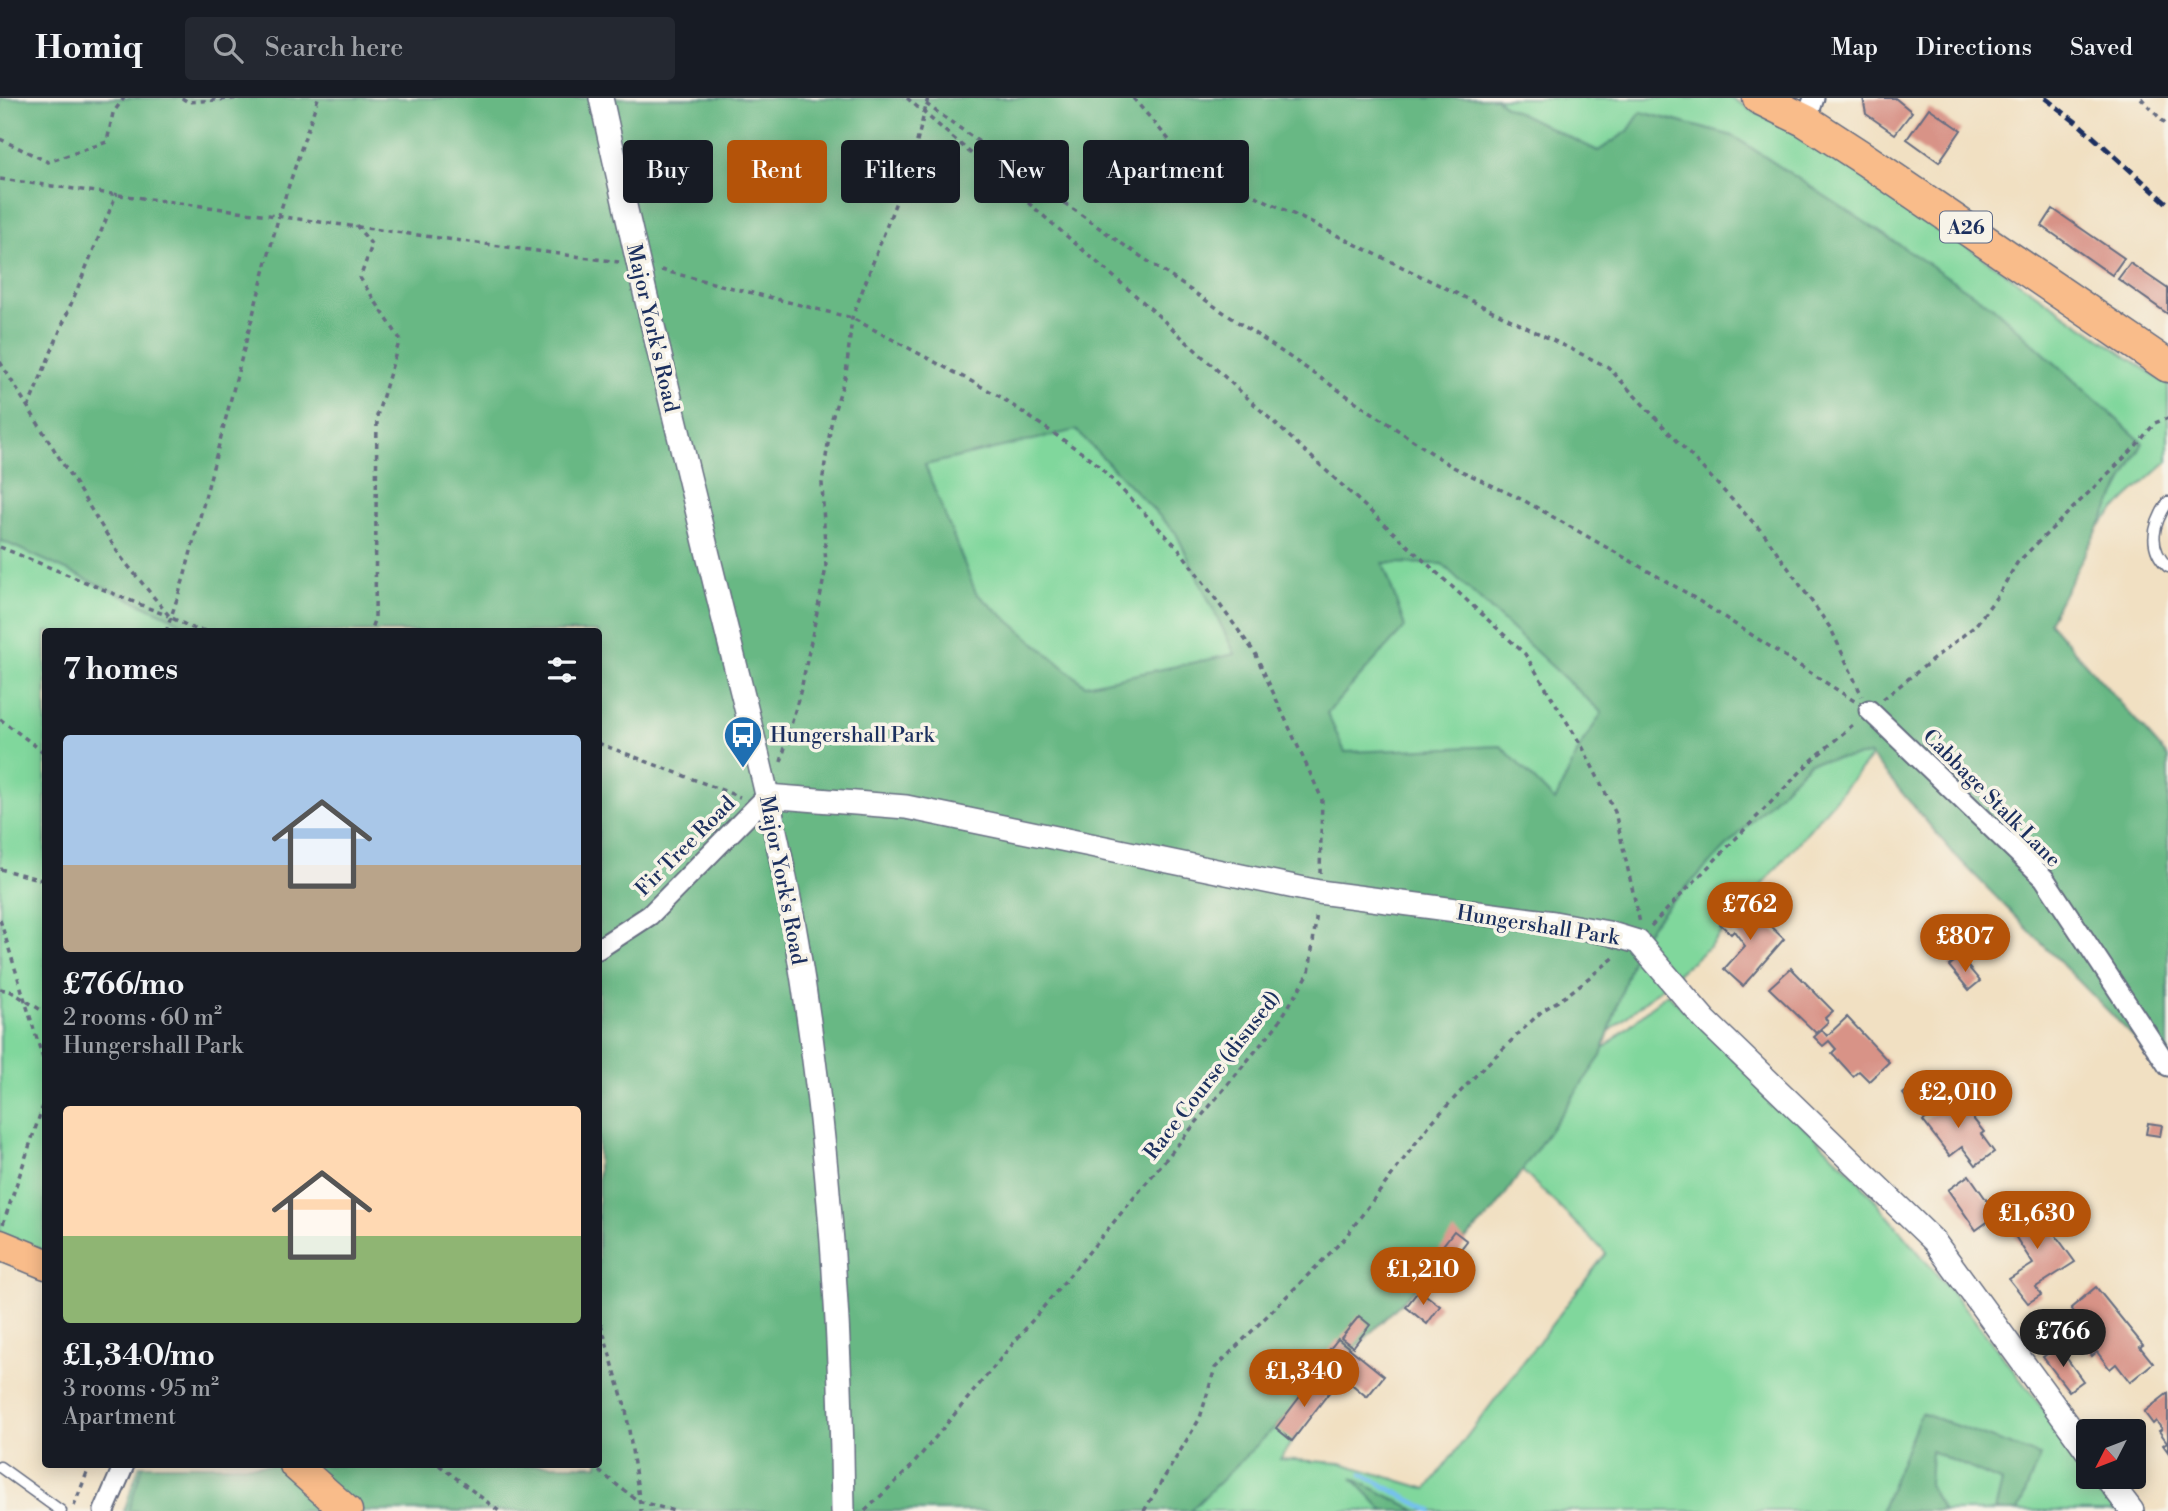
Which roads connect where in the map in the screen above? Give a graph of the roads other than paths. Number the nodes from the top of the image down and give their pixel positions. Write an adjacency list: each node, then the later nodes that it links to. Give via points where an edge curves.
1 (601, 98): 8 (street, Major York's Road)
2 (1759, 98): 3 (highway, A26)
3 (1810, 110): 4 (highway, A26, via 1927,200)
4 (2168, 366)
5 (2168, 502): 6 (lane, via 2153,544)
6 (2168, 567)
7 (1869, 710): 10 (street, Cabbage Stalk Lane, via 2044,878)
8 (767, 796): 9 (street, Fir Tree Road, via 650,915); 13 (street, Hungershall Park, via 906,807 1319,892 1554,923 1638,942 1710,1024 1934,1241); 21 (street, Major York's Road, via 818,1080 841,1375)
9 (602, 946)
10 (2168, 1066)
11 (0, 1245): 12 (main road)
12 (42, 1262)
13 (2076, 1436)
14 (0, 1467): 18 (lane)
15 (123, 1468): 19 (street)
16 (298, 1468): 20 (main road)
17 (2115, 1489): 22 (street)
18 (61, 1511)
19 (104, 1511)
20 (347, 1511)
21 (844, 1511)
22 (2132, 1511)

